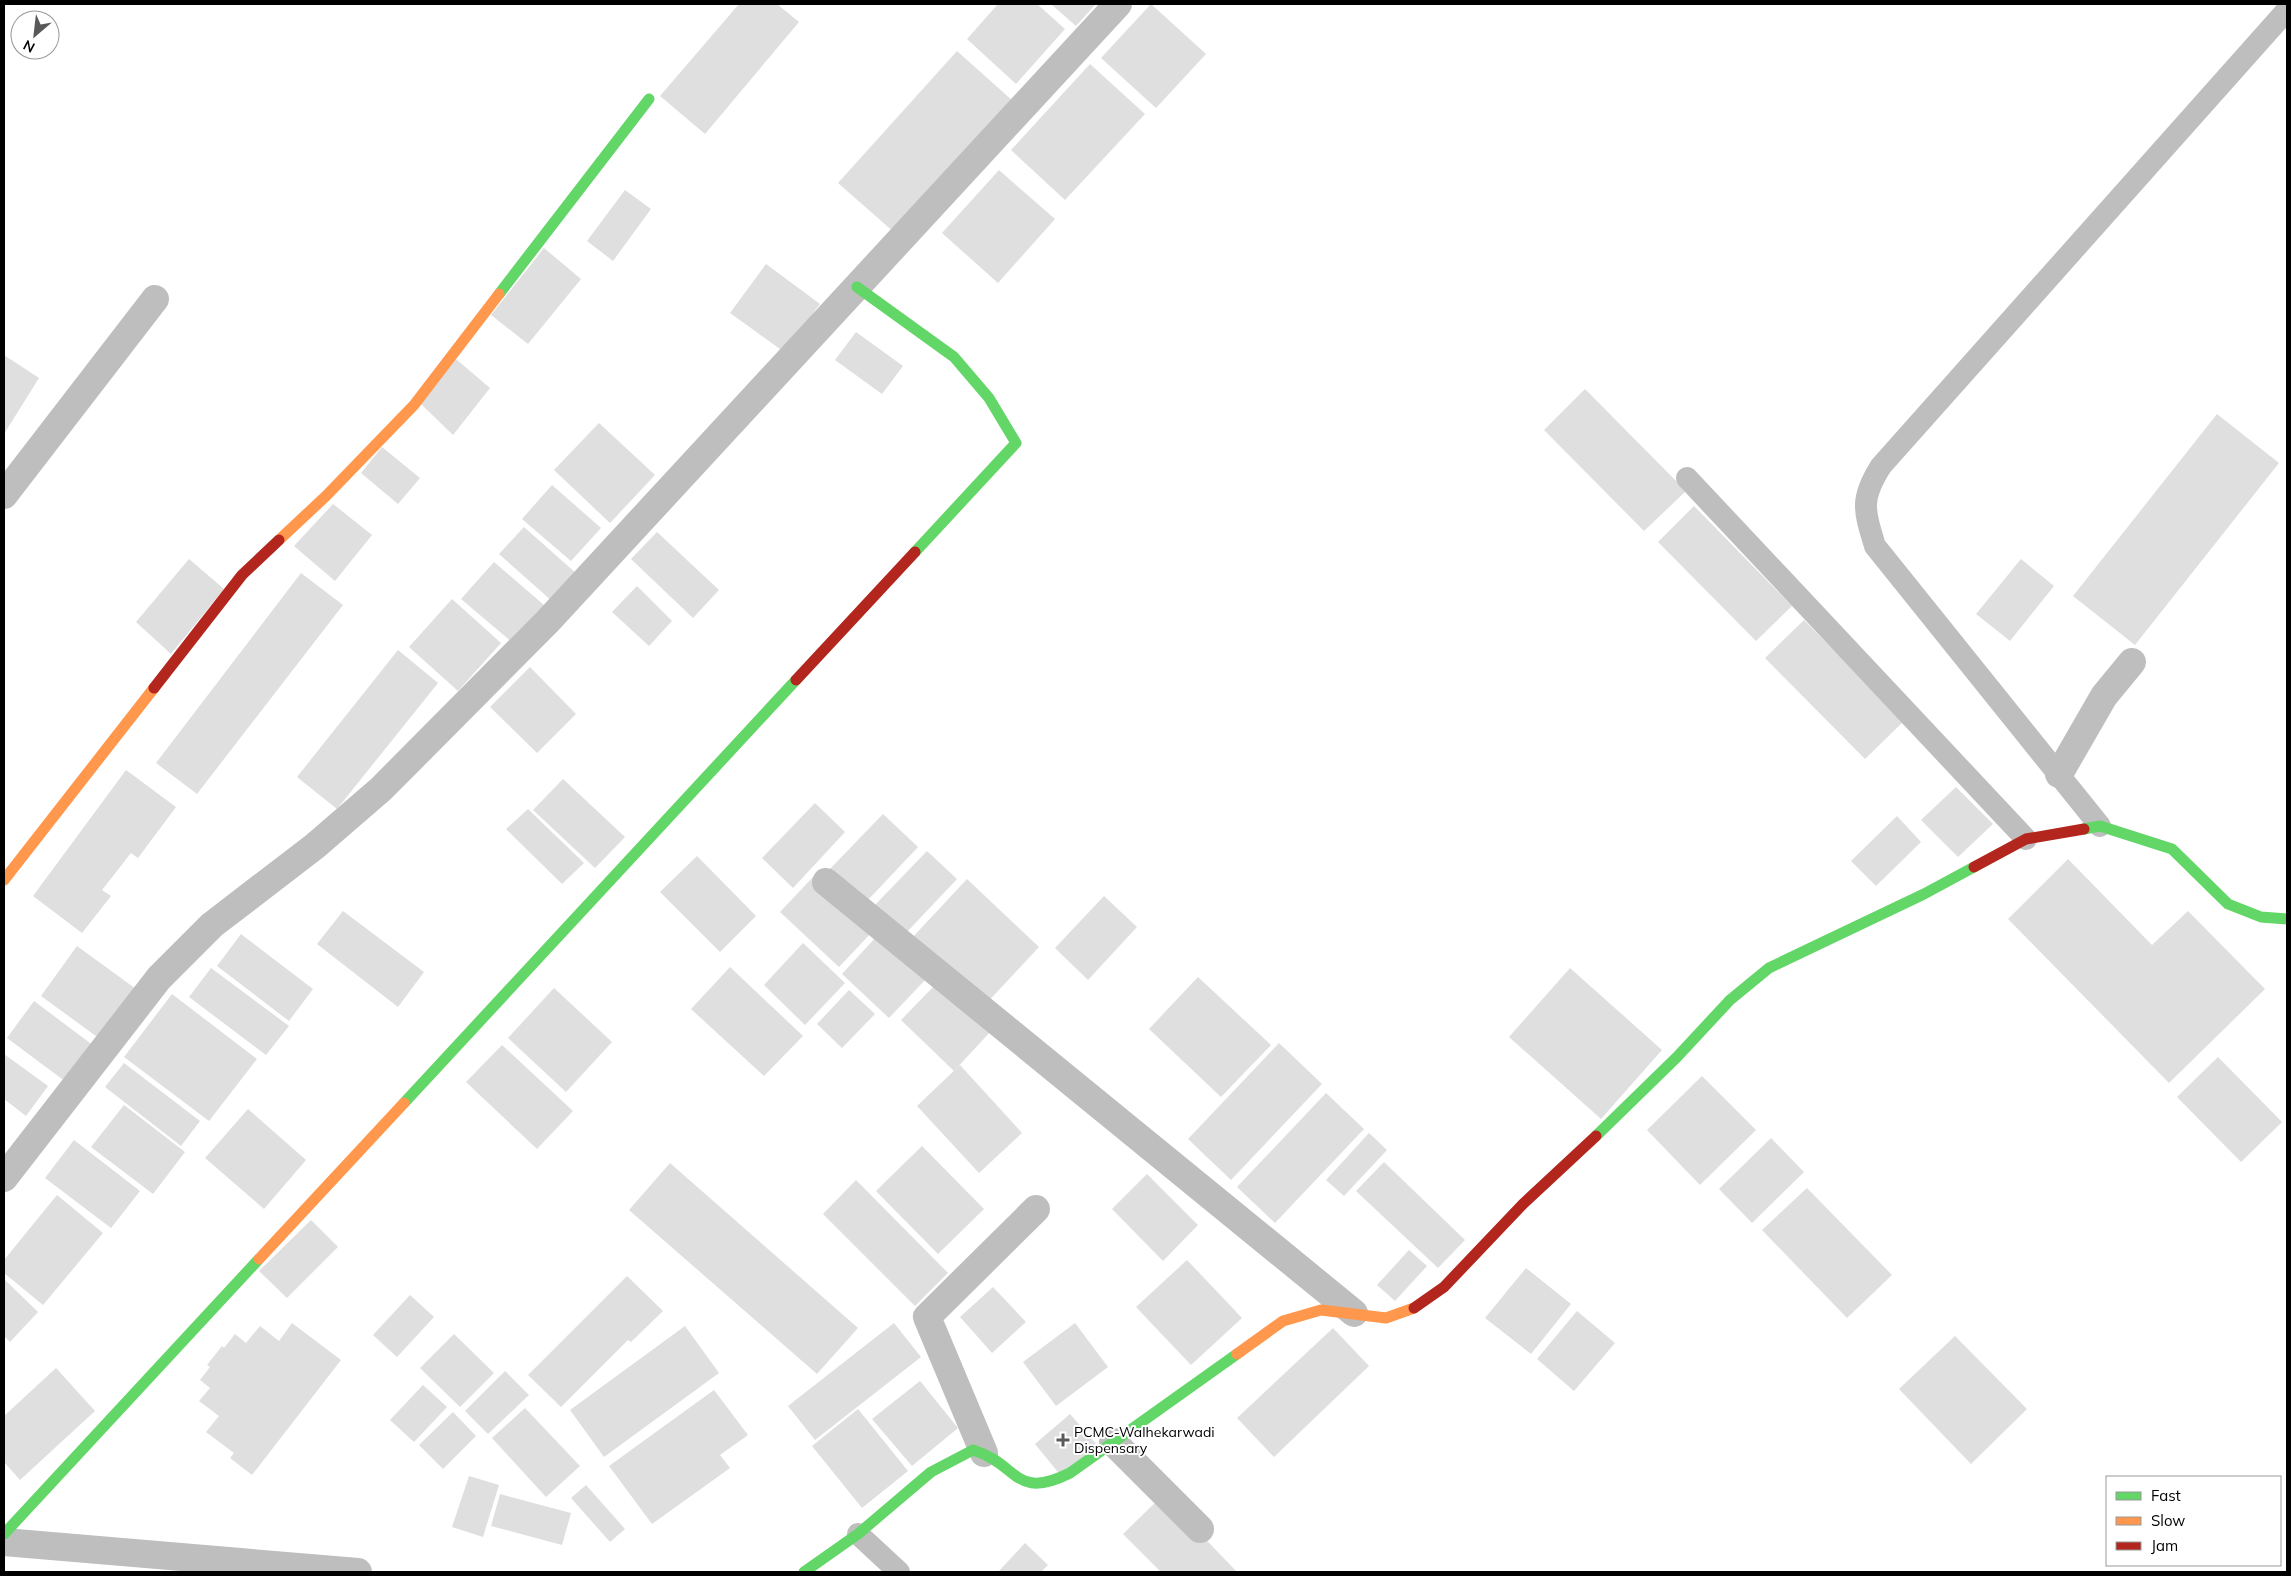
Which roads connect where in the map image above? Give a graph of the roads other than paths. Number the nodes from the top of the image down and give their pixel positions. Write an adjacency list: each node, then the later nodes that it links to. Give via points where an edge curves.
1 (1118, 4): 4 (street)
2 (2287, 10): 9 (lane, via 1881,466 1866,494 1865,513 1875,546)
3 (649, 99): 12 (street, via 414,406 326,496 242,575)
4 (856, 287): 15 (street, via 460,712 381,789 315,846 212,925 159,978); 21 (street, via 954,357 989,398 1016,443)
5 (155, 299): 7 (street)
6 (1687, 478): 11 (lane)
7 (4, 495)
8 (2132, 662): 9 (street, via 2104,696)
9 (2059, 774): 10 (lane)
10 (2100, 826): 11 (street); 14 (street, via 2172,849 2228,904 2260,917)
11 (2026, 839): 17 (street, via 1924,894 1769,968 1730,1000 1677,1057 1517,1210 1444,1287 1414,1309 1386,1318)
12 (4, 880)
13 (826, 882): 17 (street)
14 (2287, 918)
15 (4, 1178)
16 (1036, 1209): 19 (street, via 927,1317)
17 (1354, 1313): 18 (street, via 1321,1310 1283,1321)
18 (1113, 1442): 19 (street, via 1050,1483 1029,1484); 20 (street)
19 (984, 1453): 22 (street, via 973,1450 931,1472)
20 (1200, 1529)
21 (4, 1534)
22 (858, 1534): 26 (street); 27 (lane)
23 (4, 1542): 24 (street)
24 (326, 1571): 25 (street)
25 (358, 1572)
26 (804, 1572)
27 (899, 1572)

